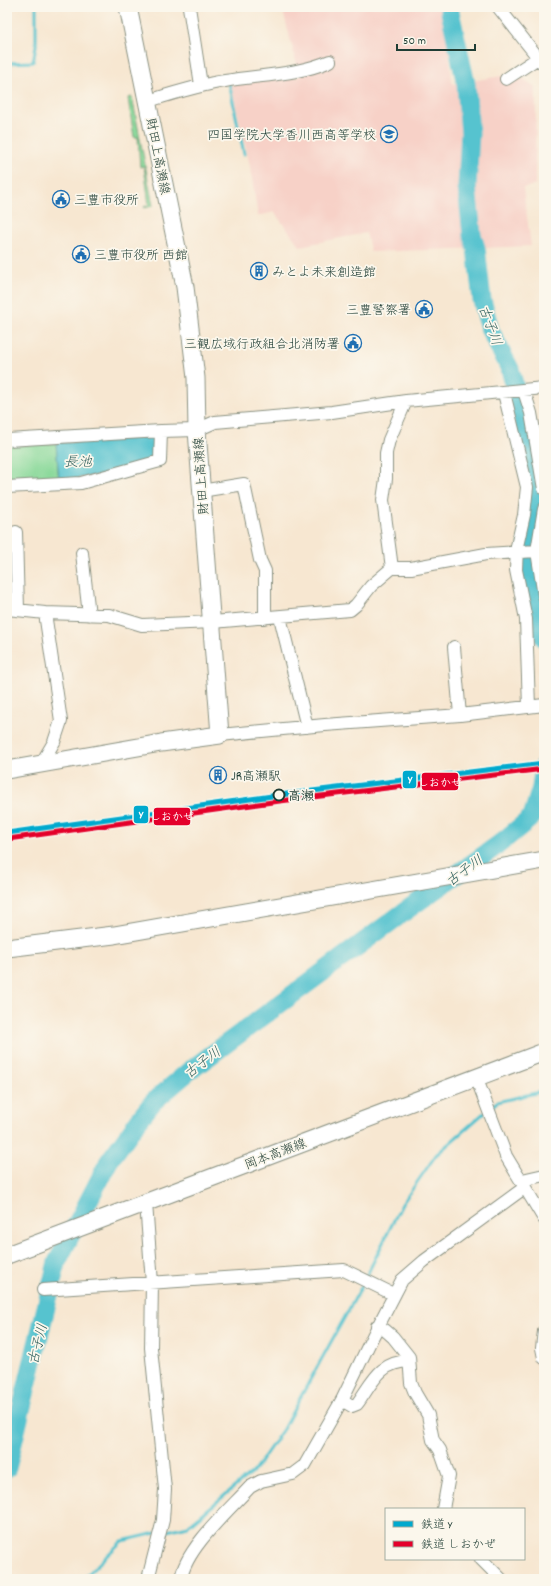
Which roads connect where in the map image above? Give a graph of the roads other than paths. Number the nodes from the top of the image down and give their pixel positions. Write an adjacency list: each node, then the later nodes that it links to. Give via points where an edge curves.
1 (128, 7): 8 (main road, 財田上高瀬線)
2 (189, 7): 7 (street)
3 (498, 7): 5 (street)
4 (330, 61): 7 (street, via 274,75)
5 (541, 62): 6 (street)
6 (506, 79)
7 (201, 85): 8 (street)
8 (148, 101): 13 (main road, 財田上高瀬線, via 186,287 196,378)
9 (544, 388): 10 (street)
10 (524, 391): 11 (street); 17 (street, via 531,412)
11 (504, 393): 12 (street); 23 (street, via 527,487)
12 (406, 401): 13 (street, via 332,412 215,422); 25 (street, via 386,453 384,500)
13 (197, 430): 14 (street); 18 (main road, 財田上高瀬線)
14 (161, 431): 15 (street); 16 (street, via 160,461 82,483)
15 (7, 440)
16 (7, 487)
17 (544, 489)
18 (201, 491): 31 (street, via 244,484 260,560 265,571); 32 (main road, 財田上高瀬線)
19 (544, 509): 21 (street)
20 (16, 532): 27 (street)
21 (534, 552): 23 (street); 24 (street)
22 (82, 553): 29 (street)
23 (516, 553): 25 (street, via 486,554 411,568); 35 (street, via 516,570 526,619)
24 (542, 564): 26 (street)
25 (392, 568): 30 (street, via 371,586 350,610)
26 (544, 596)
27 (12, 610): 28 (street)
28 (45, 613): 29 (street); 39 (street, via 61,721 54,742)
29 (89, 614): 32 (street, via 109,615 142,625)
30 (280, 617): 31 (street); 37 (street)
31 (265, 618): 32 (street)
32 (212, 622): 38 (main road, 財田上高瀬線)
33 (454, 647): 36 (street)
34 (544, 705): 35 (street)
35 (528, 707): 36 (street)
36 (460, 715): 37 (street)
37 (307, 727): 38 (street)
38 (220, 735): 39 (main road)
39 (41, 764): 40 (main road)
40 (7, 770)
41 (544, 860): 42 (main road, via 114,935)
42 (7, 948)
43 (544, 1052): 44 (main road, 岡本高瀬線)
44 (476, 1077): 46 (street, via 506,1156); 47 (main road, 岡本高瀬線)
45 (544, 1175): 46 (street)
46 (523, 1184): 48 (street); 52 (street, via 424,1261 402,1280)
47 (146, 1203): 49 (main road, 岡本高瀬線); 50 (street)
48 (544, 1218)
49 (7, 1255)
50 (152, 1283): 51 (street); 52 (street, via 344,1270); 60 (street, via 151,1348 165,1489 163,1520)
51 (44, 1290)
52 (393, 1294): 53 (street)
53 (377, 1326): 56 (street, via 393,1337); 57 (street)
54 (544, 1331): 55 (street)
55 (544, 1358)
56 (410, 1361): 57 (street, via 387,1366 357,1404 352,1406); 58 (street, via 411,1383 428,1415 433,1440 440,1450 449,1476)
57 (342, 1400): 61 (street, via 305,1465 293,1474 261,1481 250,1487 194,1548)
58 (443, 1508)
59 (482, 1560): 62 (street)
60 (148, 1579)
61 (181, 1579)
62 (501, 1579)

